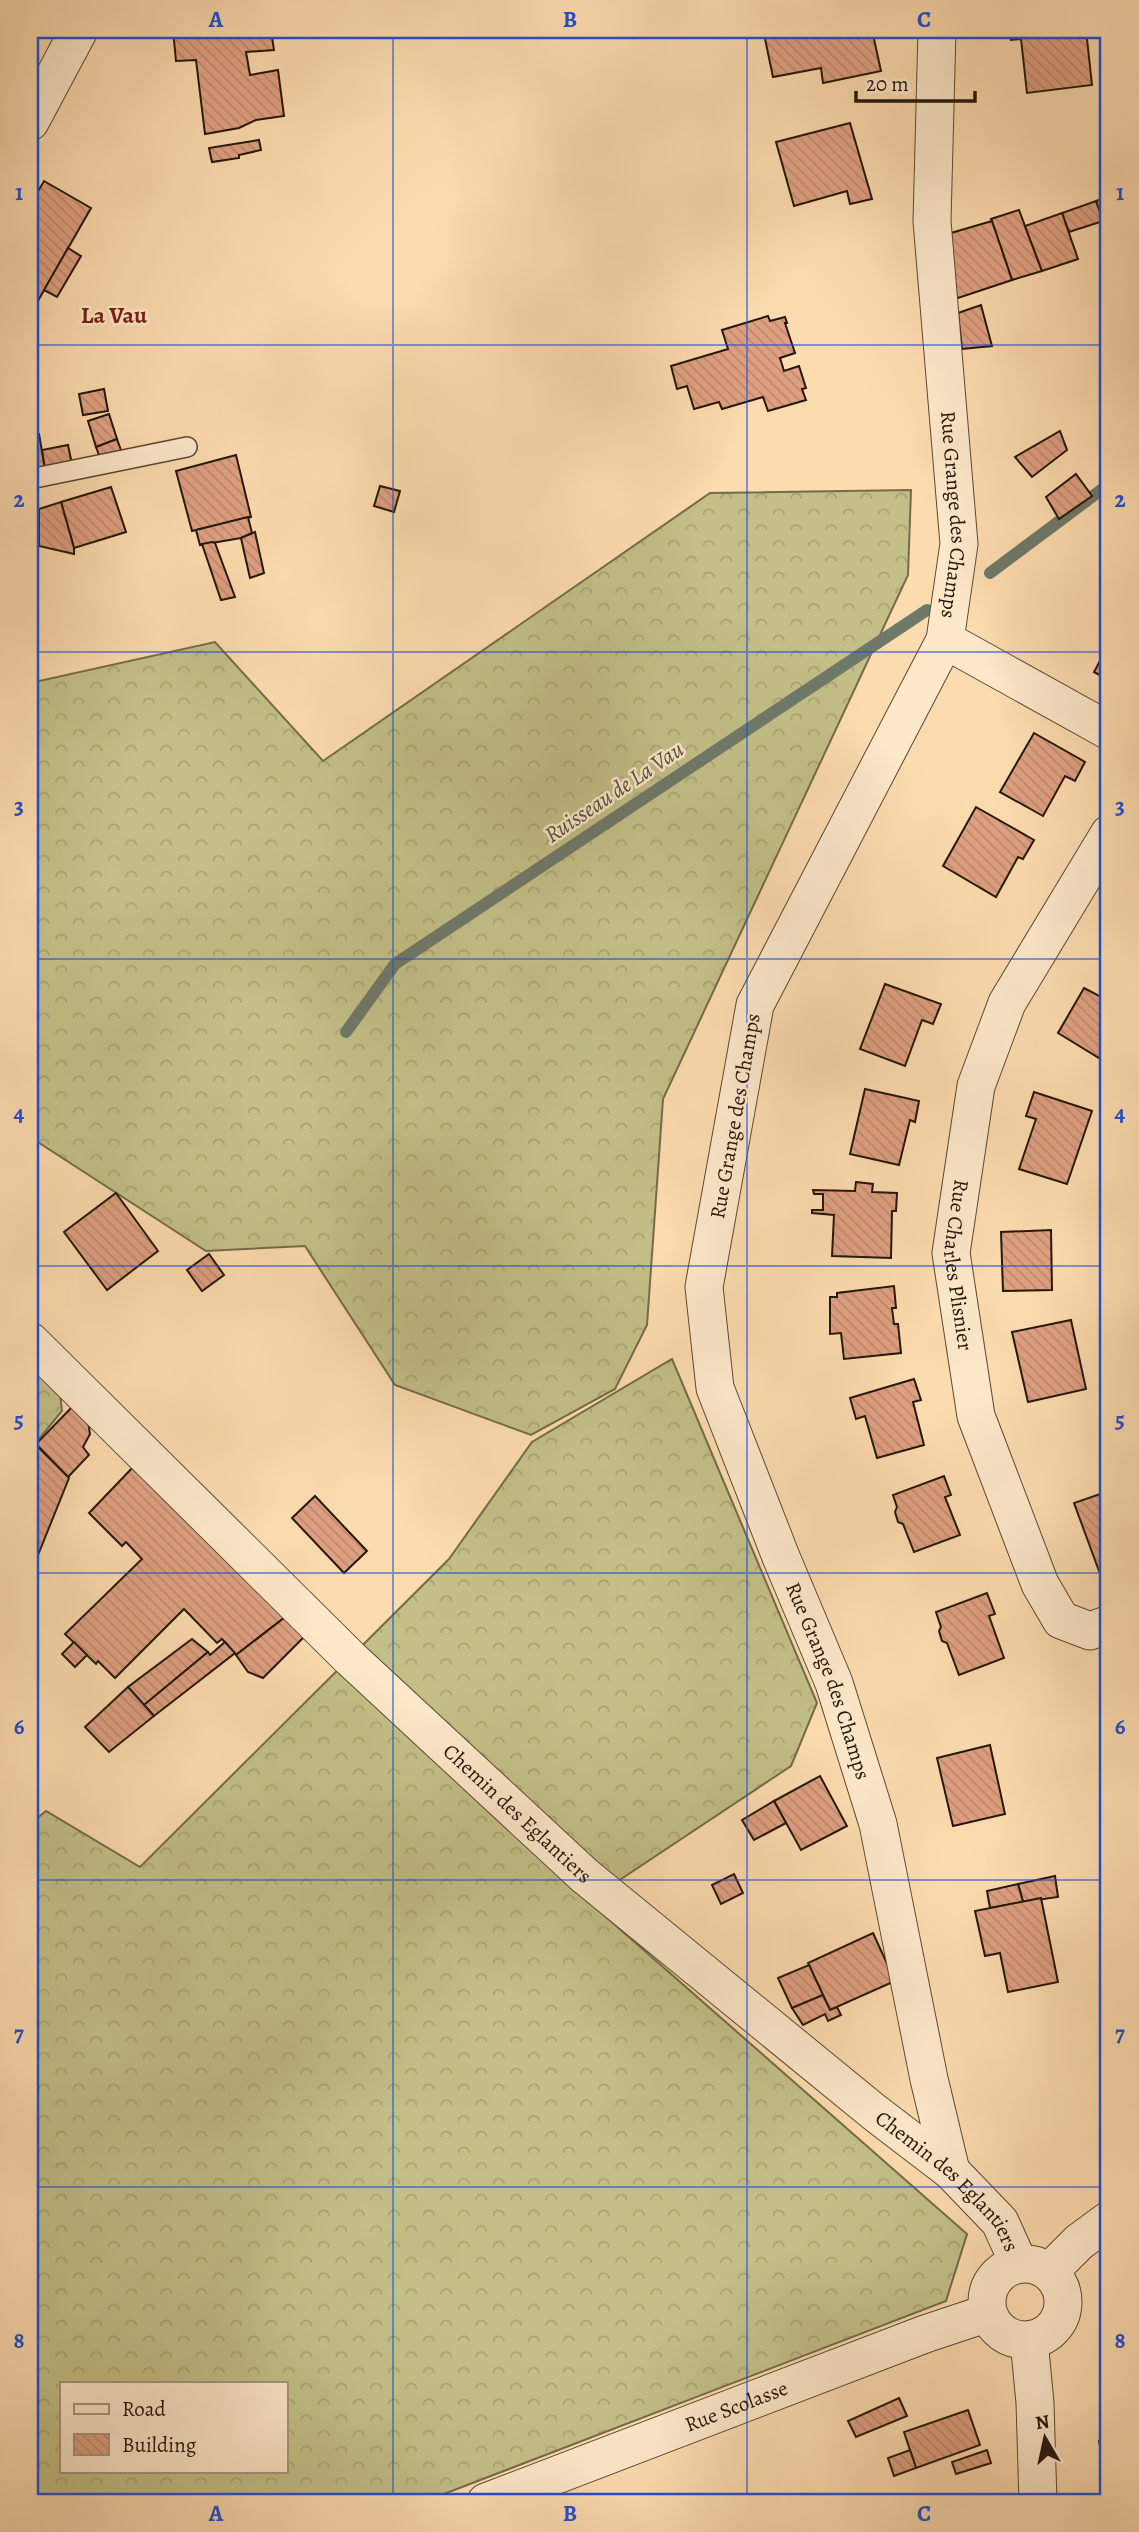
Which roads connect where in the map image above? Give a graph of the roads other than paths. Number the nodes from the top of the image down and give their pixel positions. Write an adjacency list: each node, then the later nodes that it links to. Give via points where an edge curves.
1 (79, 30): 3 (street)
2 (937, 30): 6 (street, Rue Grange des Champs, via 932,221 959,544)
3 (30, 122)
4 (187, 447): 5 (lane)
5 (30, 479)
6 (945, 640): 7 (street); 11 (street, Rue Grange des Champs, via 755,1005 704,1287 715,1388 834,1683 878,1824)
7 (1109, 731)
8 (1109, 834): 10 (street, Rue Charles Plisnier, via 1007,1003 976,1086 951,1253 976,1416 1040,1584 1062,1620 1090,1631)
9 (30, 1341): 11 (street, Chemin des Eglantiers, via 349,1658 584,1875)
10 (1109, 1625)
11 (951, 2171): 13 (street, Chemin des Eglantiers, via 1000,2222)
12 (1109, 2220): 13 (street)
13 (1034, 2268): 14 (street, via 1004,2270 987,2297); 15 (street, via 1061,2286 1064,2304 1059,2321 1047,2334)
14 (988, 2313): 15 (street, via 997,2328 1012,2338); 16 (street, Rue Scolasse)
15 (1029, 2340): 17 (street)
16 (486, 2502)
17 (1038, 2502)

